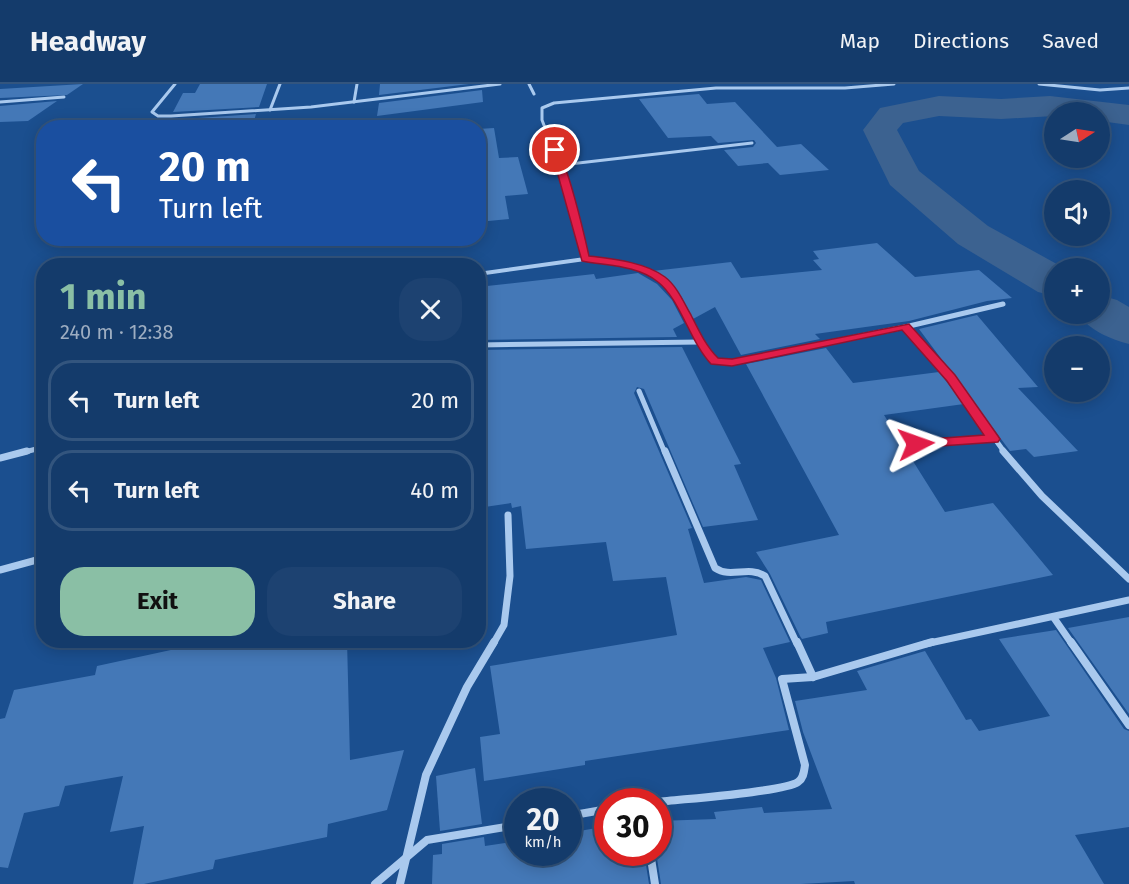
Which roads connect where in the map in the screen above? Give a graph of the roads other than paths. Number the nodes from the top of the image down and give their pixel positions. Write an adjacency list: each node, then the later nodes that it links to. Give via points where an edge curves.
1 (175, 84): 15 (street, via 152,112 158,116)
2 (280, 84): 15 (street)
3 (357, 84): 14 (street)
4 (452, 84): 10 (street)
5 (500, 84): 10 (street)
6 (529, 84): 11 (street)
7 (894, 84): 17 (street, via 716,88 554,103 542,108 542,120)
8 (1038, 84): 9 (street, via 1100,90)
9 (1129, 88)
10 (453, 90): 14 (street)
11 (534, 94)
12 (64, 97): 13 (street)
13 (0, 102)
14 (354, 102): 15 (street)
15 (270, 110)
16 (752, 143): 17 (street)
17 (561, 165): 18 (street)
18 (585, 259): 19 (street); 22 (street, via 610,261 662,279)
19 (486, 273)
20 (1003, 304): 21 (street)
21 (905, 327): 22 (street, via 732,362 715,362); 25 (street, via 951,378)
22 (700, 342): 23 (street)
23 (486, 345)
24 (639, 391): 35 (street, via 715,568 731,574 758,570 765,576)
25 (993, 439): 26 (street); 32 (street, via 1042,496)
26 (916, 444)
27 (36, 449): 28 (street)
28 (0, 458)
29 (508, 515): 39 (street, via 510,576 504,625 467,687 426,775)
30 (36, 560): 31 (street)
31 (0, 570)
32 (1129, 579)
33 (1129, 600): 34 (street)
34 (1054, 618): 35 (street, via 920,645); 36 (street)
35 (813, 678): 37 (street, via 782,680 805,765 798,783)
36 (1129, 725)
37 (672, 800)
38 (504, 827): 39 (street, via 427,840)
39 (406, 860): 41 (street); 42 (street)
40 (652, 866): 43 (street)
41 (375, 884)
42 (400, 884)
43 (654, 884)

